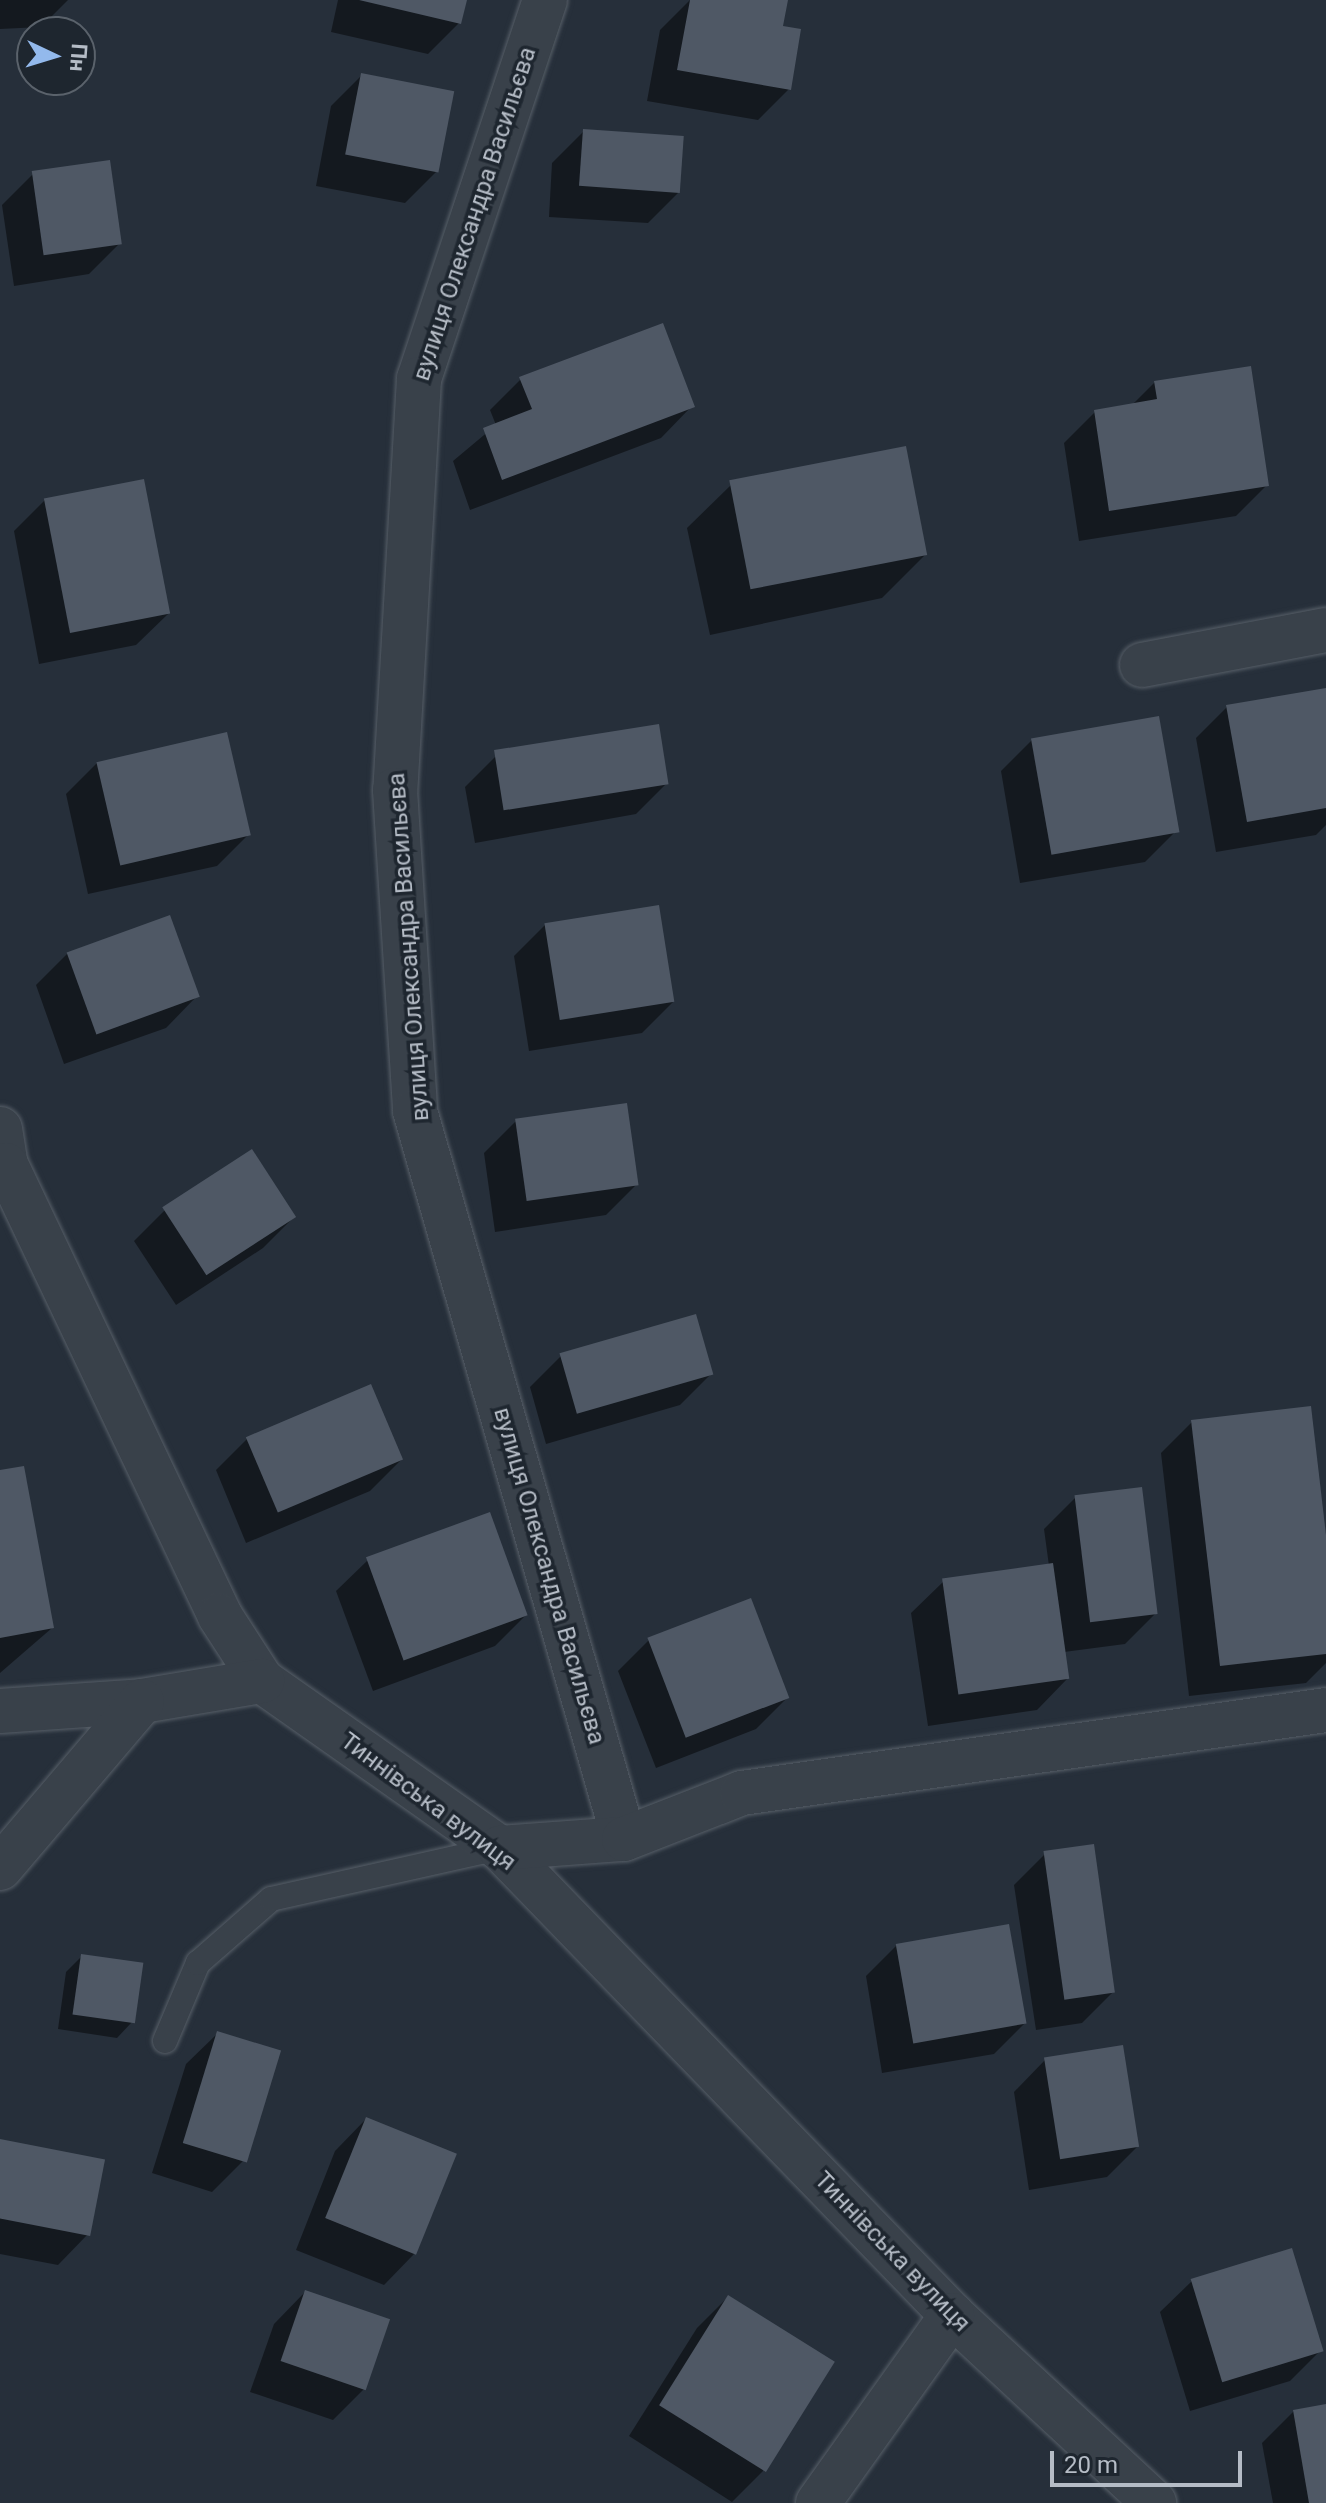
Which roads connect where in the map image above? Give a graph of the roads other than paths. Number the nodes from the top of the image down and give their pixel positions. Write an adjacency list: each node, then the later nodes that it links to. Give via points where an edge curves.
1 (545, 0): 9 (street, вулиця Олександра Васильєва, via 419,379 395,790 415,1111)
2 (1326, 630): 3 (street)
3 (1142, 665)
4 (0, 1129): 5 (street, Тиннівська вулиця, via 6,1165 220,1616)
5 (262, 1681): 6 (street); 10 (street, Тиннівська вулиця)
6 (142, 1701): 8 (street); 11 (street)
7 (1326, 1710): 9 (street, via 742,1793)
8 (0, 1711)
9 (624, 1839): 10 (street)
10 (500, 1848): 12 (lane, via 271,1899 198,1963); 13 (street, Тиннівська вулиця)
11 (0, 1868)
12 (165, 2041)
13 (952, 2315): 14 (street); 15 (street, Тиннівська вулиця)
14 (818, 2503)
15 (1154, 2503)

